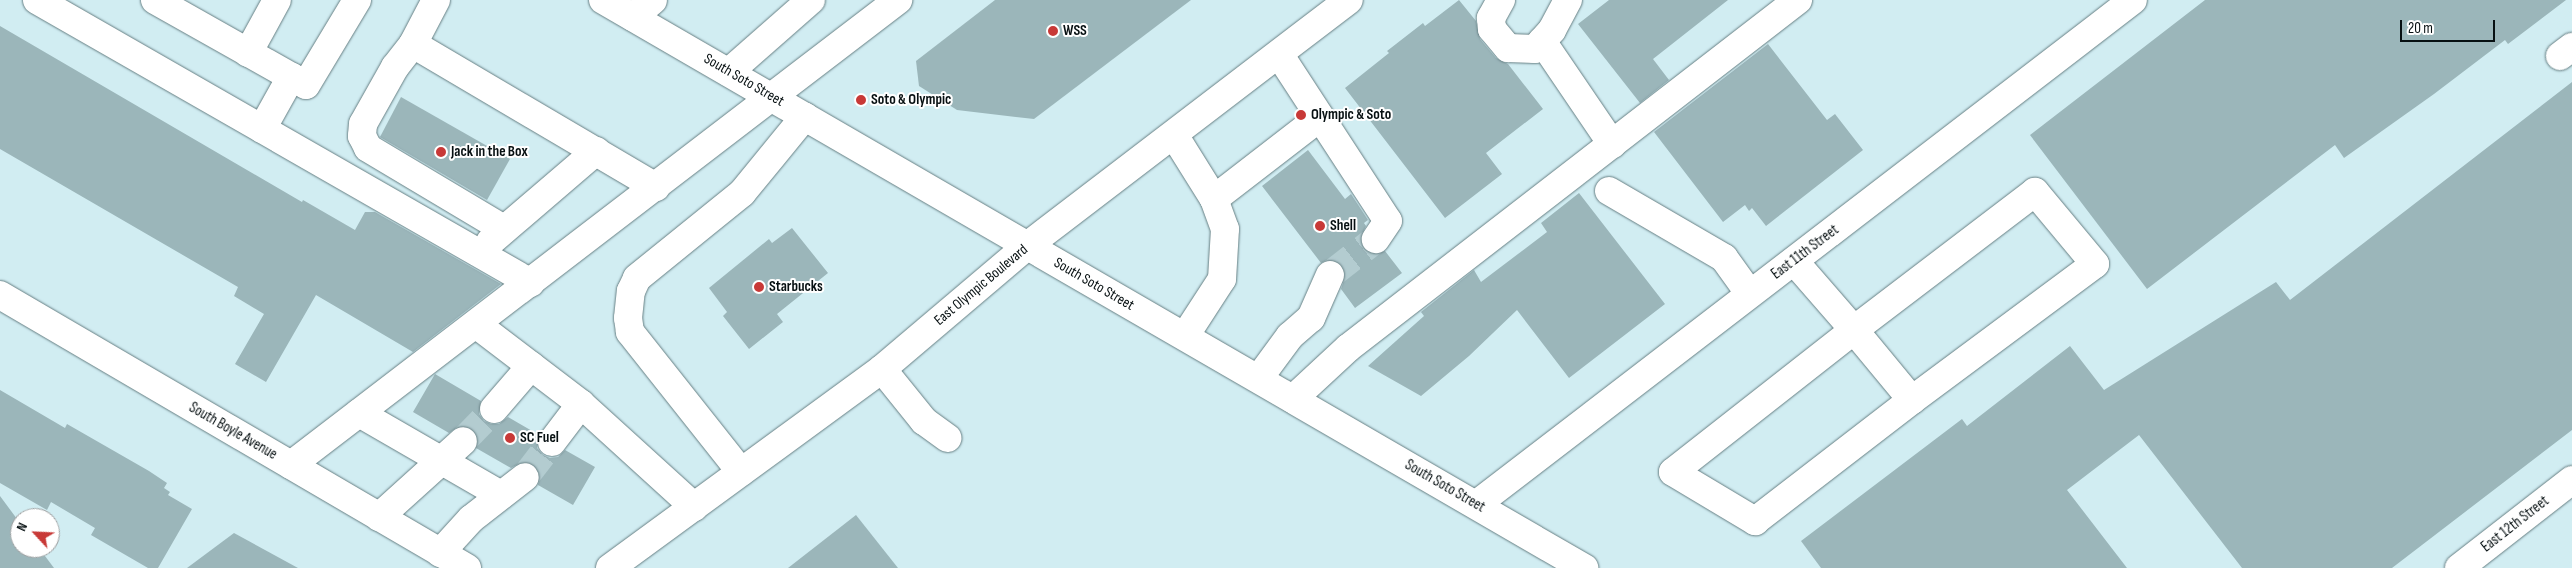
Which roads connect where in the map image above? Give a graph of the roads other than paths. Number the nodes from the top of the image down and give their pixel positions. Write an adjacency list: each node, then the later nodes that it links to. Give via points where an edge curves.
1 (37, 0): 24 (main road)
2 (155, 0): 17 (main road)
3 (276, 0): 17 (main road)
4 (357, 0): 20 (main road, via 306,86)
5 (436, 0): 16 (main road)
6 (603, 0): 14 (main road, South Soto Street)
7 (811, 0): 19 (main road)
8 (898, 0): 21 (main road)
9 (1349, 0): 18 (main road, East Olympic Boulevard)
10 (1502, 0): 15 (main road, via 1491,18 1492,29 1508,48 1535,49)
11 (1568, 0): 15 (main road, via 1552,30)
12 (1798, 0): 26 (main road)
13 (2133, 0): 35 (main road, East 11th Street)
14 (643, 8): 19 (main road, South Soto Street)
15 (1542, 41): 26 (main road)
16 (413, 44): 27 (main road); 31 (main road, via 363,124 362,136 368,148)
17 (248, 53): 20 (main road)
18 (1279, 54): 23 (main road); 25 (main road, East Olympic Boulevard)
19 (729, 72): 21 (main road, South Soto Street)
20 (292, 77): 24 (main road)
21 (773, 97): 22 (main road, South Soto Street); 28 (main road)
22 (806, 116): 33 (main road, South Soto Street); 56 (main road, via 742,193 637,278 631,291 630,332)
23 (1320, 116): 30 (main road); 32 (main road, via 1388,221)
24 (262, 129): 34 (main road)
25 (1174, 135): 30 (main road); 33 (main road, East Olympic Boulevard)
26 (1612, 144): 46 (main road, via 1348,348)
27 (596, 151): 28 (main road); 31 (main road)
28 (656, 186): 37 (main road)
29 (1609, 191): 38 (main road, via 1724,258)
30 (1214, 198): 42 (main road, via 1225,230 1222,279)
31 (504, 230): 34 (main road)
32 (1376, 239)
33 (1027, 246): 42 (main road, South Soto Street); 44 (main road, East Olympic Boulevard)
34 (477, 252): 37 (main road)
35 (1794, 260): 38 (main road, East 11th Street); 41 (main road)
36 (1330, 275): 45 (main road, via 1311,318 1290,336)
37 (531, 283): 40 (main road)
38 (1750, 294): 60 (main road, East 11th Street)
39 (0, 295): 55 (main road, South Boyle Avenue)
40 (476, 324): 43 (main road); 50 (main road)
41 (1854, 330): 47 (main road); 47 (main road, via 1673,472 1755,520); 47 (main road, via 2035,192 2094,264)
42 (1185, 336): 45 (main road, South Soto Street)
43 (531, 366): 48 (main road); 49 (main road)
44 (882, 369): 51 (main road, via 924,421); 56 (main road, East Olympic Boulevard)
45 (1259, 378): 46 (main road, South Soto Street)
46 (1293, 399): 60 (main road, South Soto Street)
47 (1912, 400)
48 (581, 404): 53 (main road); 61 (main road)
49 (494, 409)
50 (359, 413): 54 (main road); 55 (main road)
51 (947, 438)
52 (463, 441): 54 (main road)
53 (552, 442)
54 (440, 460): 59 (main road); 62 (main road)
55 (292, 465): 62 (main road, South Boyle Avenue)
56 (741, 472): 61 (main road, East Olympic Boulevard)
57 (525, 477): 59 (main road)
58 (2572, 480): 67 (main road, East 12th Street)
59 (501, 495): 63 (main road, via 471,519)
60 (1476, 504): 66 (main road, South Soto Street)
61 (694, 507): 65 (main road, East Olympic Boulevard)
62 (379, 517): 63 (main road, South Boyle Avenue)
63 (440, 553): 64 (main road, South Boyle Avenue)
64 (466, 568)
65 (610, 568)
66 (1584, 568)
67 (2459, 568)

